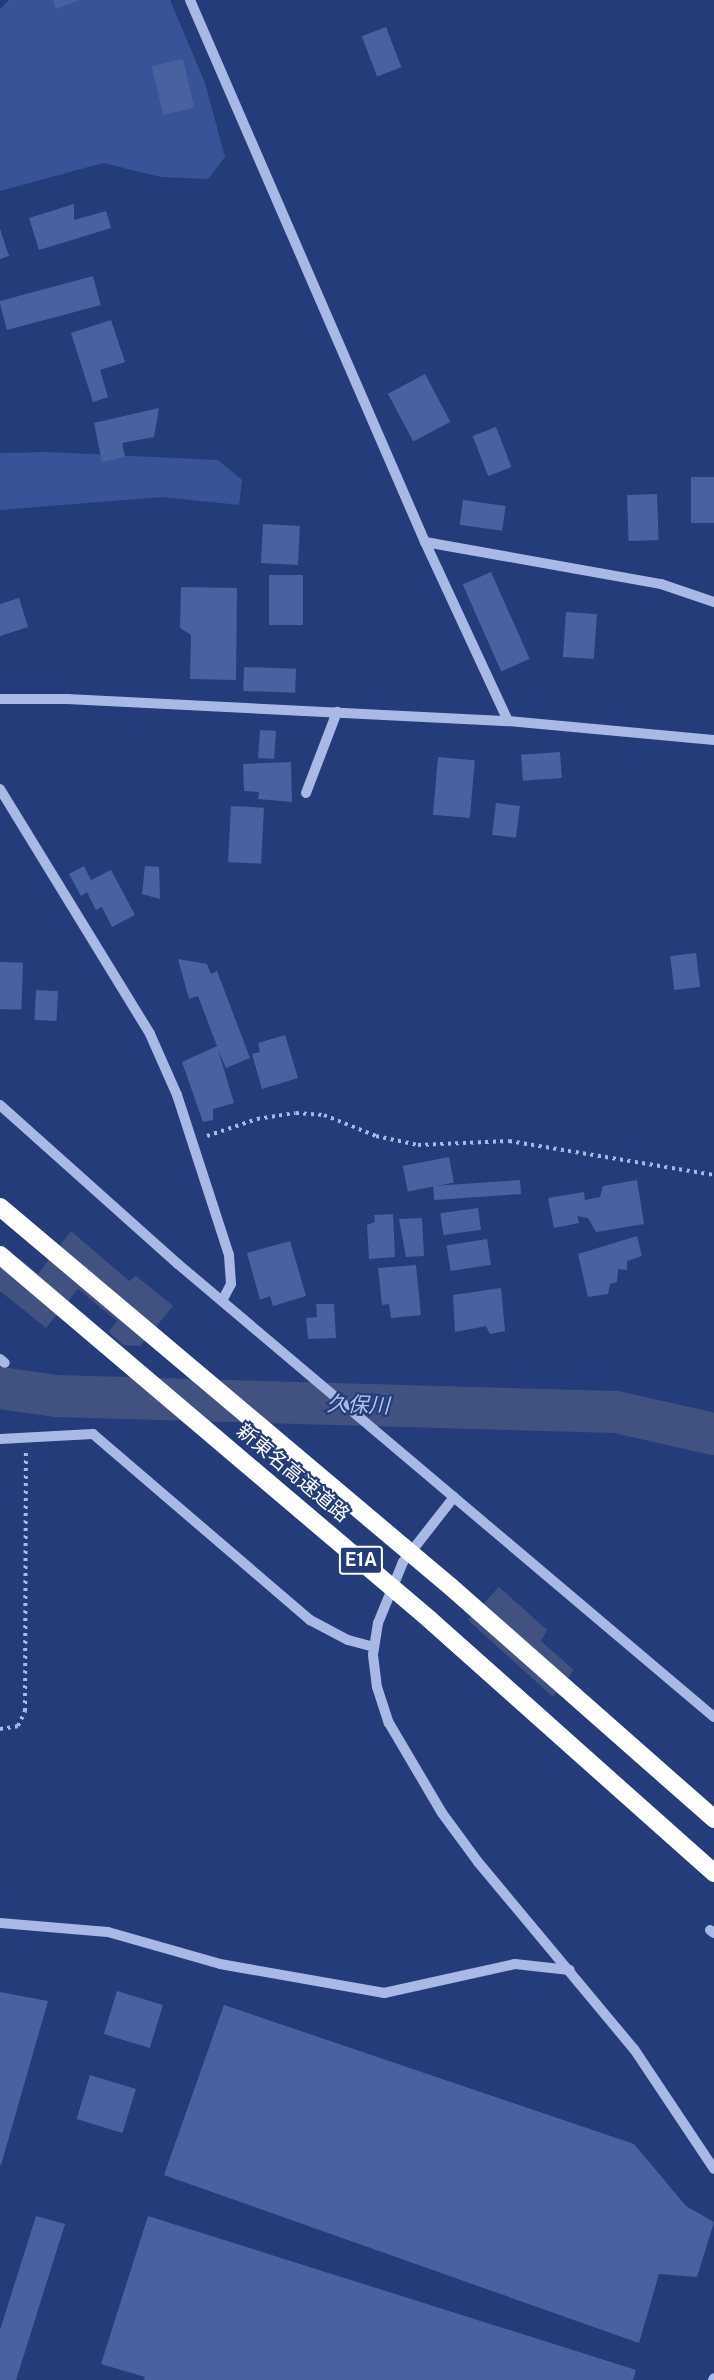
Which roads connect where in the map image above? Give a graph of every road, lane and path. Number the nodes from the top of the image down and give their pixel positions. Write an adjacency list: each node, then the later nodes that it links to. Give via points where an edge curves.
1 (190, 0): 2 (street)
2 (425, 542): 3 (street, via 662,584); 6 (street)
3 (714, 602)
4 (0, 699): 5 (street)
5 (337, 712): 6 (street); 9 (street)
6 (508, 721): 7 (street)
7 (714, 740)
8 (0, 789): 11 (street, via 150,1034)
9 (306, 793)
10 (0, 1105): 15 (street)
11 (195, 1140): 12 (path, via 257,1119 296,1113 324,1114 376,1136 418,1145 509,1141); 15 (street, via 229,1255 231,1284)
12 (714, 1175)
13 (0, 1207): 22 (highway, 新東名高速道路 / E1A, via 451,1587)
14 (0, 1256): 23 (highway, 新東名高速道路 / E1A, via 429,1619)
15 (222, 1301): 18 (street)
16 (0, 1439): 17 (street)
17 (27, 1439): 19 (street, via 93,1434 310,1620 329,1632); 21 (path, via 23,1481 25,1711 18,1726)
18 (454, 1497): 19 (street, via 403,1562 389,1591); 20 (street)
19 (374, 1647): 25 (street, via 377,1687 389,1723 408,1760 478,1862)
20 (714, 1717)
21 (0, 1729)
22 (714, 1819)
23 (714, 1873)
24 (0, 1923): 25 (street, via 108,1932 220,1964 384,1993 515,1964)
25 (570, 1970): 26 (street, via 634,2049)
26 (714, 2169)

